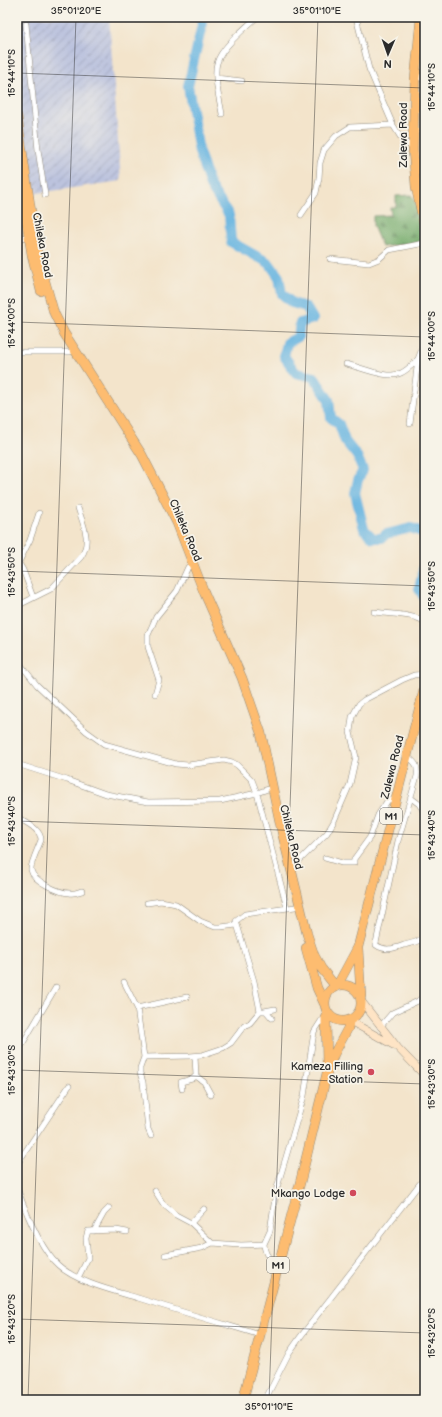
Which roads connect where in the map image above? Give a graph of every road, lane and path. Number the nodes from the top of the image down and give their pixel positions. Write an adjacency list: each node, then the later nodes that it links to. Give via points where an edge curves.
1 (258, 17): 6 (street, via 222,52 216,63)
2 (356, 17): 11 (street, via 369,69)
3 (421, 17): 5 (highway, Zalewa Road)
4 (26, 24): 14 (street)
5 (416, 73): 8 (street); 12 (highway, Zalewa Road)
6 (216, 78): 7 (street); 9 (street)
7 (242, 81)
8 (425, 82)
9 (222, 114)
10 (17, 116): 17 (highway, Chileka Road)
11 (394, 125): 12 (street, via 401,138); 15 (street, via 350,127 336,136 324,150 316,193)
12 (413, 149): 16 (highway, Zalewa Road, via 416,187)
13 (17, 162): 17 (highway, Chileka Road)
14 (45, 195)
15 (301, 215)
16 (425, 229)
17 (32, 237): 18 (street); 23 (highway, Chileka Road, via 37,279 48,315); 49 (highway, via 54,313 64,333 142,455 177,523 242,678 260,733)
18 (17, 238)
19 (425, 243): 20 (street, via 389,250 369,263)
20 (330, 259)
21 (425, 341): 24 (street)
22 (17, 352): 23 (street)
23 (70, 352): 30 (highway, Chileka Road, via 136,452 172,524)
24 (418, 359): 25 (street, via 395,376); 26 (street)
25 (346, 364)
26 (410, 424)
27 (78, 508): 31 (street, via 87,537 85,551 51,589)
28 (39, 513): 29 (street, via 30,540)
29 (18, 561): 31 (street)
30 (188, 567): 39 (street, via 174,595 156,617 148,635 148,647 158,680); 42 (highway, Chileka Road, via 249,710)
31 (33, 597): 32 (street)
32 (17, 606)
33 (374, 612): 34 (street, via 422,619)
34 (425, 622)
35 (425, 654): 37 (street)
36 (17, 660): 43 (street, via 37,685 86,731 104,744 176,764 224,760 232,762 252,780)
37 (424, 674): 49 (street, via 402,680 364,700 355,710 350,732 356,757 350,784 327,833)
38 (424, 692): 40 (highway, Zalewa Road / M1)
39 (155, 694)
40 (407, 756): 44 (street, via 416,763 417,769); 45 (highway, Zalewa Road / M1)
41 (17, 764): 43 (street, via 106,794 148,802 220,801)
42 (268, 789): 43 (street); 52 (highway, Chileka Road, via 291,886)
43 (257, 793): 52 (street)
44 (411, 798): 46 (street); 55 (street, via 398,841 376,945 392,949)
45 (396, 800): 48 (street, via 388,800 383,807 370,837 354,859 354,863 342,863); 56 (highway, Zalewa Road / M1)
46 (425, 813)
47 (17, 817): 50 (street, via 36,829 41,836 30,868 32,874 56,890 72,894)
48 (325, 858)
49 (291, 869): 59 (highway, via 314,955)
50 (82, 891)
51 (147, 903): 53 (street, via 161,901 176,904 200,921 215,927)
52 (291, 908): 53 (street, via 245,914 236,921); 67 (highway, Chileka Road, via 299,923)
53 (236, 925): 66 (street)
54 (425, 936): 55 (street)
55 (420, 940): 57 (street)
56 (358, 947): 59 (highway, Zalewa Road / M1); 63 (highway, Zalewa Road / M1)
57 (425, 949)
58 (124, 982): 64 (street)
59 (336, 986): 63 (highway, via 352,987); 67 (highway, M1, via 328,992 325,1000)
60 (56, 987): 72 (street)
61 (425, 995): 70 (street, via 392,1013)
62 (187, 997): 64 (street)
63 (361, 999): 69 (highway, M1, via 359,1013); 70 (main road)
64 (137, 1008): 74 (street)
65 (275, 1009): 66 (street)
66 (262, 1011): 68 (street); 73 (street, via 244,1026 228,1046)
67 (326, 1012): 69 (highway, via 337,1021); 75 (highway, M1); 93 (street, via 314,1032 304,1096 276,1191 270,1231)
68 (272, 1018)
69 (350, 1021): 71 (main road); 75 (highway, M1)
70 (380, 1027): 71 (main road)
71 (398, 1048): 77 (main road)
72 (17, 1053)
73 (195, 1056): 74 (street); 76 (street)
74 (144, 1057): 81 (street, via 140,1068)
75 (327, 1073): 95 (highway, M1)
76 (196, 1076): 79 (street, via 182,1082); 80 (street, via 204,1082)
77 (425, 1076)
78 (69, 1086): 82 (street)
79 (182, 1089)
80 (211, 1095)
81 (151, 1136)
82 (17, 1164)
83 (425, 1177): 99 (street, via 301,1336 289,1353)
84 (17, 1188): 86 (street)
85 (155, 1191): 89 (street, via 164,1205)
86 (19, 1200): 96 (street, via 50,1256)
87 (109, 1208): 90 (street)
88 (204, 1209): 89 (street)
89 (191, 1223): 92 (street)
90 (94, 1231): 91 (street); 96 (street, via 88,1231 86,1234 88,1258)
91 (127, 1232)
92 (212, 1243): 93 (street); 94 (street, via 202,1248)
93 (264, 1244): 95 (street, via 267,1256)
94 (165, 1255)
95 (278, 1265): 97 (highway, M1)
96 (78, 1278): 97 (street)
97 (260, 1335): 98 (highway, M1)
98 (244, 1400)
99 (265, 1400)

